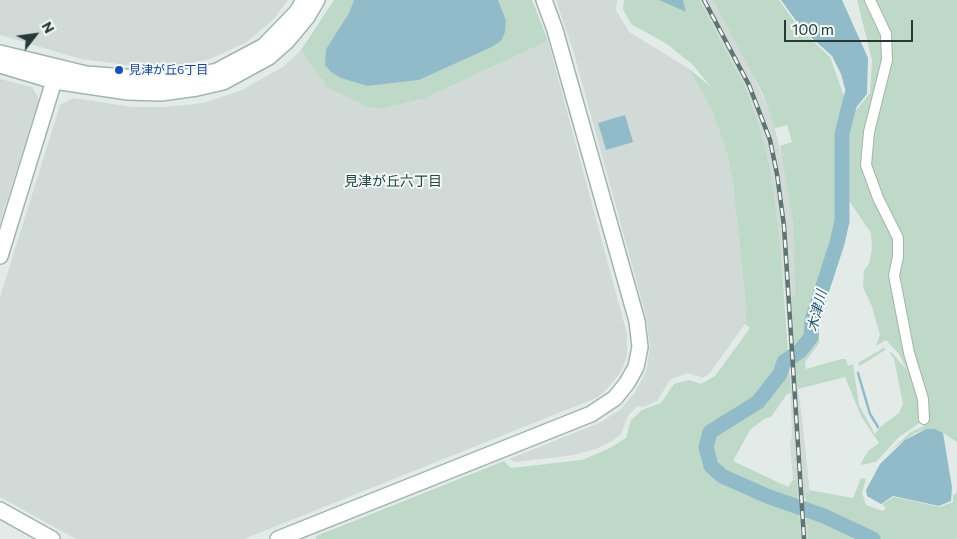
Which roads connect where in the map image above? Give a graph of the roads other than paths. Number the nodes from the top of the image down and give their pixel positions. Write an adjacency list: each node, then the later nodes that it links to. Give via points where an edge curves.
1 (304, 0): 7 (street, via 297,12 264,46 217,71 163,80)
2 (316, 0): 7 (street, via 307,17 281,46 223,82 162,92 128,92)
3 (544, 0): 12 (street, via 636,321 640,347 636,367 615,398 591,414)
4 (870, 0): 9 (street, via 886,34 887,60 869,132 866,164 898,238 894,276 909,353 923,399)
5 (0, 53): 7 (street)
6 (0, 65): 7 (street)
7 (56, 74): 8 (street)
8 (0, 256)
9 (924, 419)
10 (0, 510): 11 (street)
11 (52, 539)
12 (278, 539)

